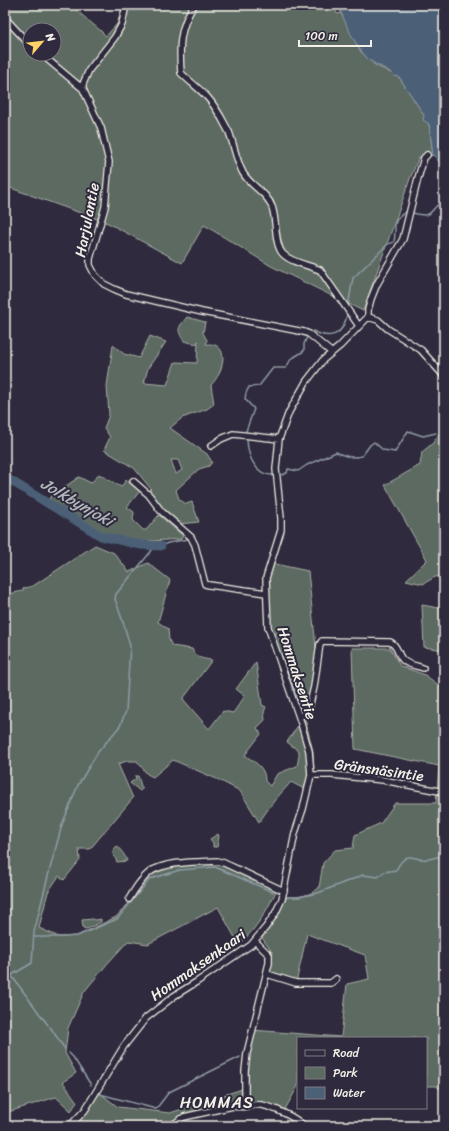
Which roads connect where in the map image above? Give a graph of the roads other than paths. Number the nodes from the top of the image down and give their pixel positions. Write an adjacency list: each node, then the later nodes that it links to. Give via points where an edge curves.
1 (126, 5): 6 (street, via 122,24 89,70)
2 (194, 5): 9 (street, via 181,33 181,73 209,99 229,133 243,172 250,182 268,197 273,208 279,246 283,254 298,263 320,270)
3 (5, 18): 4 (street)
4 (22, 36)
5 (51, 62): 6 (street)
6 (83, 89): 10 (street, Harjulantie, via 101,128 109,162 105,207 90,259 92,271 98,279 126,294 304,332)
7 (427, 155): 8 (street, via 418,178 403,239 377,284)
8 (368, 317): 9 (street, Hommaksentie); 11 (street, via 378,320 421,350)
9 (359, 326): 10 (street, Hommaksentie)
10 (331, 352): 12 (street, Hommaksentie, via 306,382 289,412)
11 (444, 376)
12 (278, 439): 13 (street, via 233,434); 15 (street, Hommaksentie, via 276,469 281,530 266,578)
13 (211, 446)
14 (133, 482): 15 (street, via 190,537 195,545 205,584)
15 (266, 592): 17 (street, Hommaksentie, via 270,637)
16 (423, 668): 17 (street, via 405,662 390,642 322,641 308,712)
17 (300, 717): 18 (street, Hommaksentie, via 309,752)
18 (310, 775): 19 (street, Gränsnäsintie, via 383,780); 20 (street, Hommaksentie)
19 (444, 792)
20 (284, 891): 21 (street, via 217,861 172,864 151,871 141,880); 22 (street, Hommaksentie)
21 (129, 899)
22 (282, 899): 23 (street, Hommaksenkaari, via 275,914)
23 (255, 941): 24 (street, via 269,955); 27 (street, Hommaksenkaari, via 243,952 174,996 146,1018 124,1046 86,1110)
24 (267, 974): 25 (street, via 296,982 331,983); 26 (street, via 247,1053 244,1097)
25 (336, 979)
26 (233, 1106): 28 (street, via 184,1117); 29 (street, via 261,1105 290,1116)
27 (70, 1126)
28 (171, 1126)
29 (304, 1126)

